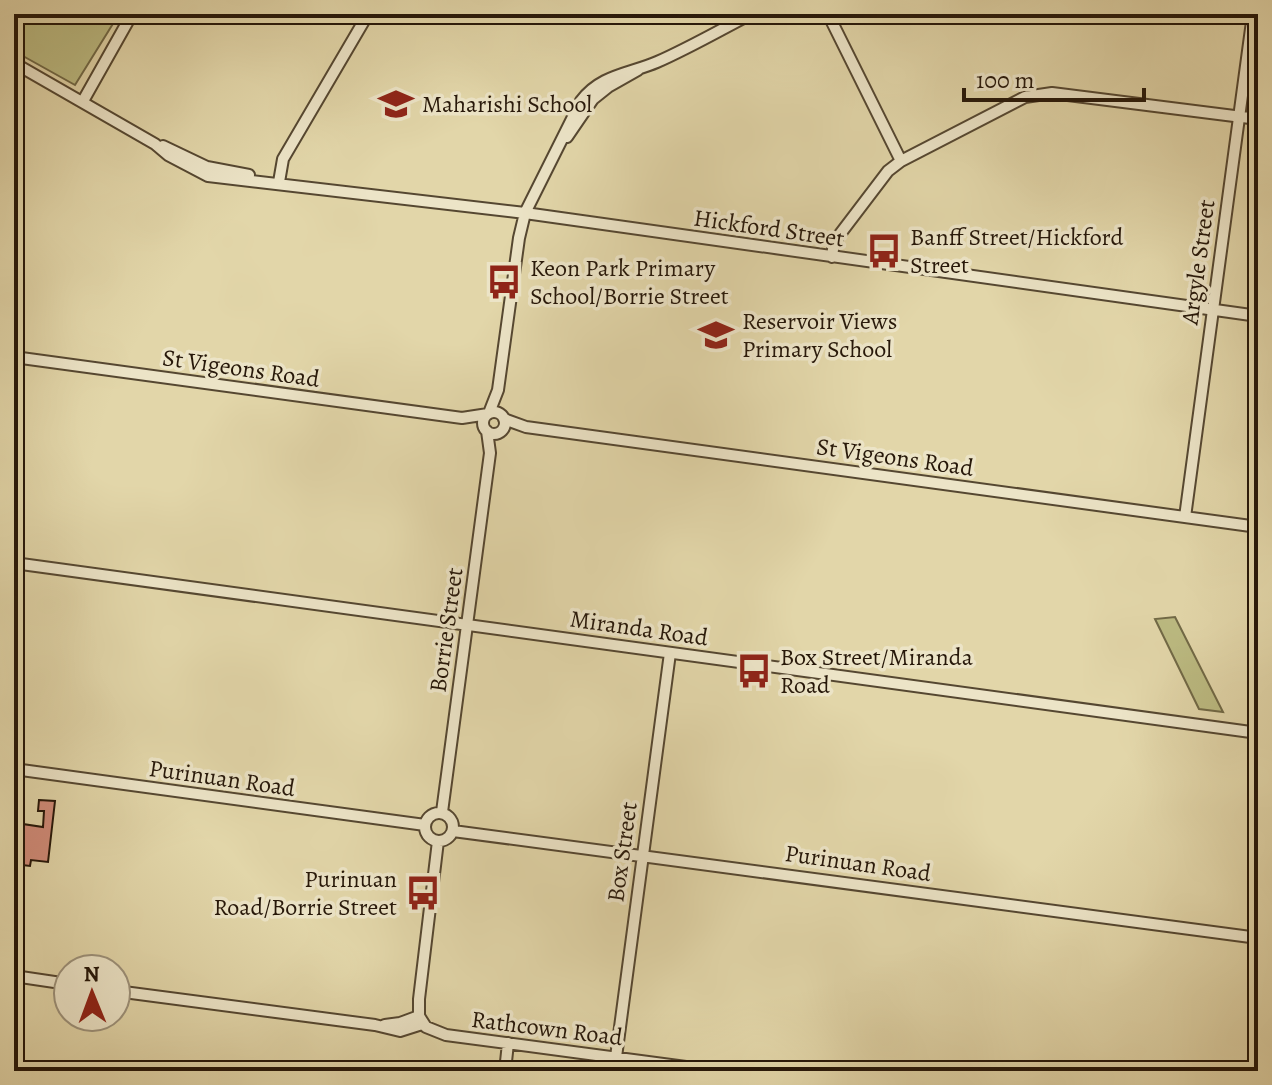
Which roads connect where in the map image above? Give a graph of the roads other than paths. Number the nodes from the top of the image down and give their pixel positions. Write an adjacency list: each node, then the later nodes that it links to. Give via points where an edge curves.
1 (132, 14): 7 (street)
2 (368, 14): 11 (street, via 283,159)
3 (751, 14): 12 (street, via 643,67 593,99 560,145)
4 (828, 14): 10 (street)
5 (1253, 14): 8 (street, Argyle Street)
6 (14, 63): 7 (street, Hickford Street)
7 (83, 101): 11 (street, Hickford Street, via 208,176)
8 (1239, 116): 9 (street); 10 (street, via 1052,93 1025,97); 14 (street, Argyle Street)
9 (1258, 119)
10 (901, 161): 13 (street, via 834,242)
11 (277, 182): 12 (street, Hickford Street)
12 (525, 213): 13 (street, Hickford Street); 17 (street)
13 (832, 257): 14 (street, Hickford Street)
14 (1211, 310): 15 (street, Hickford Street); 23 (street, Argyle Street)
15 (1258, 316)
16 (14, 357): 19 (street, St Vigeons Road)
17 (498, 390): 18 (street); 20 (street)
18 (489, 414): 19 (street, St Vigeons Road); 20 (street, St Vigeons Road); 21 (street)
19 (462, 418): 21 (street, St Vigeons Road)
20 (502, 424): 21 (street, St Vigeons Road, via 493,433); 22 (street, Borrie Street); 23 (street, St Vigeons Road)
21 (485, 428): 22 (street, Borrie Street)
22 (490, 453): 26 (street, Borrie Street)
23 (1185, 517): 24 (street, St Vigeons Road)
24 (1258, 527)
25 (14, 563): 26 (street, Miranda Road)
26 (467, 624): 27 (street, Miranda Road); 30 (street, Borrie Street)
27 (670, 653): 28 (street, Miranda Road); 34 (street, Box Street)
28 (1258, 733)
29 (14, 769): 31 (street, Purinuan Road)
30 (442, 812): 31 (street, via 431,815); 32 (street, via 451,818)
31 (425, 825): 33 (street, via 427,834)
32 (453, 831): 33 (street); 34 (street, Purinuan Road)
33 (438, 841): 39 (street)
34 (642, 854): 35 (street, Purinuan Road); 41 (street, Box Street)
35 (1258, 938)
36 (14, 976): 37 (street)
37 (52, 982)
38 (132, 993): 39 (street, via 375,1025)
39 (421, 1020): 40 (street, Rathcown Road, via 436,1033)
40 (508, 1043): 41 (street, Rathcown Road); 42 (street)
41 (616, 1057): 43 (street, Rathcown Road)
42 (505, 1071)
43 (716, 1071)

